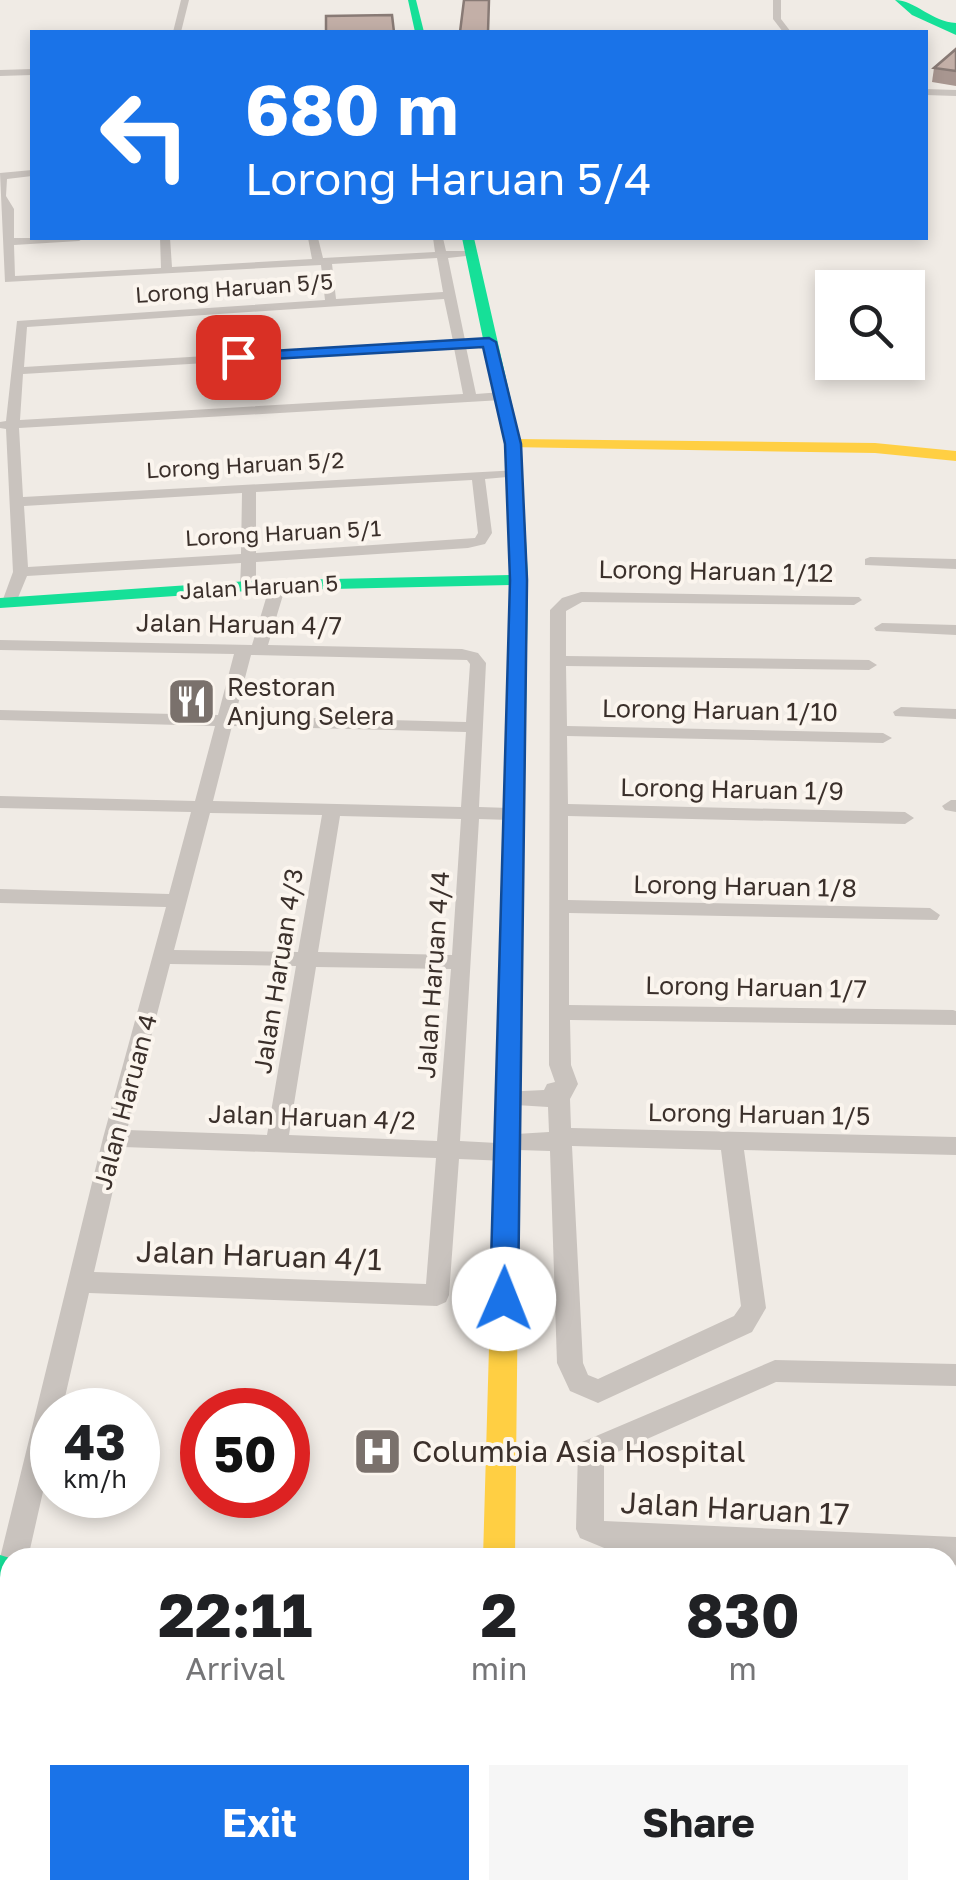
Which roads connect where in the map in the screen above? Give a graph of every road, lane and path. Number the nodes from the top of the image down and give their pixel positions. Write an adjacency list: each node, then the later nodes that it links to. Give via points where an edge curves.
1 (185, 0): 7 (street)
2 (412, 0): 8 (main road)
3 (777, 0): 9 (street)
4 (899, 0): 6 (main road, via 914,13)
5 (911, 0): 6 (main road)
6 (955, 27)
7 (178, 30)
8 (420, 30)
9 (785, 30)
10 (30, 72): 11 (street)
11 (0, 74)
12 (928, 92): 13 (street)
13 (956, 93)
14 (30, 173): 19 (street, via 4,175 0,196 13,208)
15 (43, 240): 19 (street)
16 (166, 240): 23 (street)
17 (314, 240): 22 (street)
18 (438, 240): 21 (street)
19 (7, 242): 23 (street, via 10,280)
20 (470, 245): 21 (street); 26 (main road)
21 (442, 254): 22 (street); 24 (street)
22 (322, 262): 23 (street); 25 (street)
23 (167, 271)
24 (450, 295): 25 (street, Lorong Haruan 5/5); 27 (street)
25 (331, 302): 28 (street, Lorong Haruan 5/5, via 20,324)
26 (489, 342): 27 (street); 29 (main road)
27 (458, 343): 28 (street); 30 (street)
28 (16, 372): 31 (street)
29 (502, 396): 30 (street); 32 (main road)
30 (470, 397): 31 (street)
31 (7, 425): 37 (street)
32 (513, 444): 33 (main road, via 875,448); 34 (main road)
33 (956, 456)
34 (515, 473): 35 (street, Lorong Haruan 5/2); 42 (main road)
35 (478, 475): 36 (street, Lorong Haruan 5/2); 38 (street, Lorong Haruan 5/1, via 485,534 480,540)
36 (249, 487): 37 (street, Lorong Haruan 5/2); 38 (street)
37 (16, 502): 41 (street)
38 (250, 557): 41 (street, Lorong Haruan 5/1); 44 (street)
39 (870, 562): 40 (street)
40 (956, 564)
41 (20, 572): 46 (street)
42 (519, 580): 43 (main road, Jalan Haruan 5); 66 (main road)
43 (278, 585): 44 (main road, Jalan Haruan 5); 50 (street, Jalan Haruan 4, via 275,606)
44 (248, 586): 46 (main road, Jalan Haruan 5)
45 (854, 600): 52 (street, Lorong Haruan 1/12, via 582,596 558,610)
46 (5, 603)
47 (882, 628): 48 (street)
48 (956, 630)
49 (0, 645): 50 (street, Jalan Haruan 4/7)
50 (251, 649): 51 (street, Jalan Haruan 4/7); 57 (street, Jalan Haruan 4)
51 (477, 658): 58 (street, Jalan Haruan 4/4)
52 (558, 661): 53 (street); 59 (street, Lorong Haruan 1/12)
53 (869, 665)
54 (900, 712): 55 (street)
55 (956, 714)
56 (0, 715): 57 (street)
57 (223, 720): 58 (street); 62 (street, Jalan Haruan 4)
58 (474, 726): 65 (street, Jalan Haruan 4/4)
59 (557, 732): 60 (street, Lorong Haruan 1/10); 64 (street, Lorong Haruan 1/12)
60 (883, 738)
61 (0, 802): 62 (street)
62 (201, 807): 63 (street); 69 (street, Jalan Haruan 4)
63 (332, 809): 65 (street); 73 (street, Jalan Haruan 4/3)
64 (557, 810): 67 (street, Lorong Haruan 1/9); 70 (street, Lorong Haruan 1/12)
65 (470, 813): 66 (street); 74 (street, Jalan Haruan 4/4)
66 (514, 814): 77 (main road)
67 (905, 818)
68 (0, 896): 69 (street)
69 (177, 901): 72 (street, Jalan Haruan 4)
70 (558, 906): 71 (street, Lorong Haruan 1/8); 75 (street, Lorong Haruan 1/12)
71 (930, 915)
72 (163, 957): 73 (street); 80 (street, Jalan Haruan 4)
73 (309, 958): 74 (street); 83 (street, Jalan Haruan 4/3)
74 (462, 962): 85 (street, Jalan Haruan 4/4)
75 (558, 1012): 76 (street, Lorong Haruan 1/7); 78 (street, Lorong Haruan 1/12, via 560,1065 568,1084)
76 (952, 1018)
77 (508, 1098): 78 (street); 81 (main road)
78 (559, 1100): 79 (street)
79 (560, 1137): 81 (street, Lorong Haruan 1/5); 82 (street, Lorong Haruan 1/5); 82 (street, via 570,1363 579,1383 598,1391 743,1324 754,1308)
80 (114, 1138): 83 (street, Jalan Haruan 4/2); 86 (street, Jalan Haruan 4)
81 (507, 1141): 85 (street, Jalan Haruan 4/2); 90 (main road)
82 (731, 1141): 84 (street, Lorong Haruan 1/5)
83 (277, 1142): 85 (street, Jalan Haruan 4/2)
84 (956, 1146)
85 (449, 1148): 87 (street, Jalan Haruan 4/4)
86 (79, 1282): 87 (street, Jalan Haruan 4/1); 89 (street, Jalan Haruan 4)
87 (437, 1295)
88 (956, 1375): 91 (street, Jalan Haruan 17, via 775,1371 590,1450 590,1529 609,1537)
89 (16, 1548)
90 (499, 1548)
91 (882, 1548)

